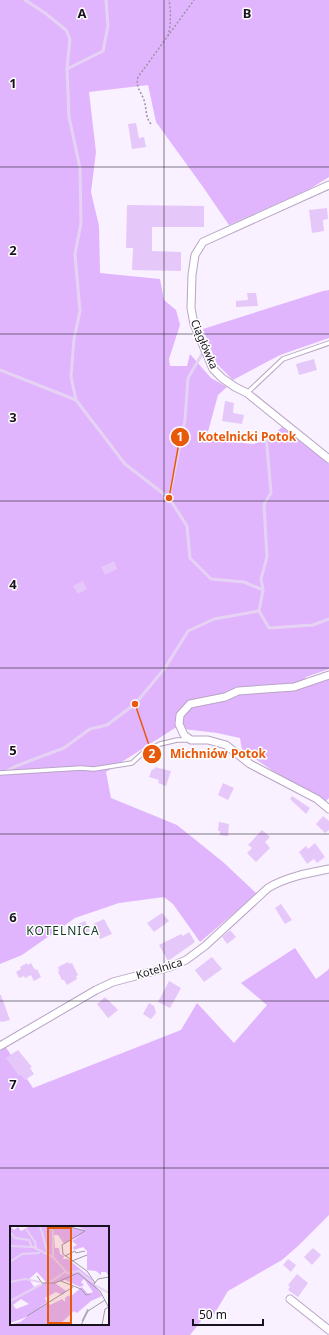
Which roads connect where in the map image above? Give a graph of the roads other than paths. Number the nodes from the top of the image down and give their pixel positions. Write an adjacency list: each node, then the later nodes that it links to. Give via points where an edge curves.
1 (329, 185): 3 (street, Ciągłówka, via 203,242 195,255 191,294 194,324 213,369 222,378)
2 (329, 343): 3 (lane, via 283,359)
3 (247, 393): 4 (street, Ciągłówka)
4 (329, 459)
5 (329, 675): 6 (street, via 294,687 238,691 225,697 190,704 180,715 179,724 184,735)
6 (191, 740): 7 (lane, via 160,744 145,751 132,763 94,769); 8 (street, via 208,740 226,745 250,764 317,799)
7 (0, 773)
8 (329, 809)
9 (329, 869): 10 (street, Kotelnica, via 276,883 186,960 170,967 113,982)
10 (0, 1046)
11 (290, 1299): 12 (street)
12 (329, 1330)

